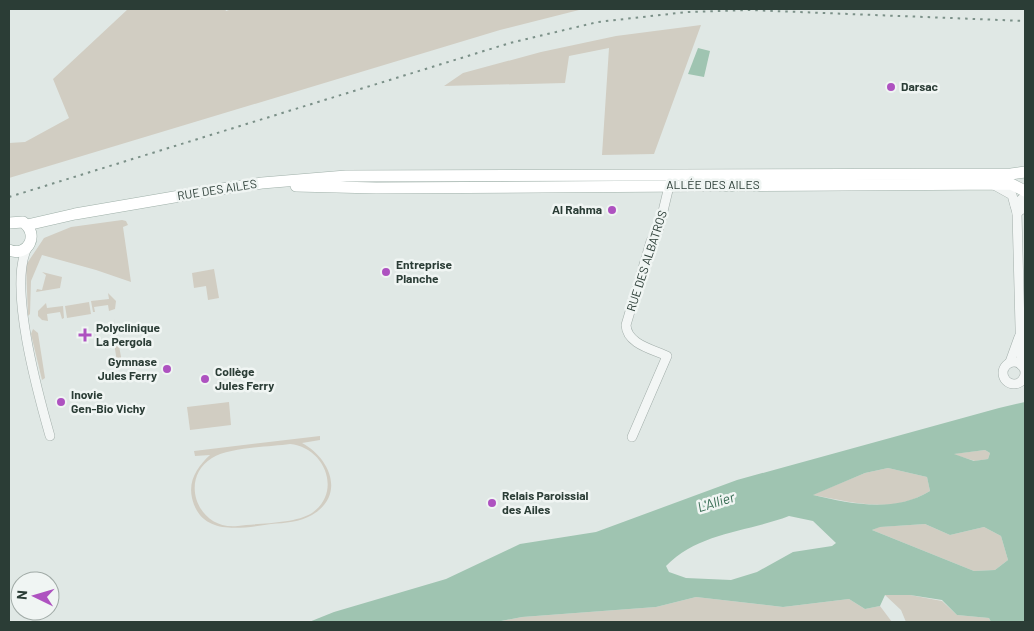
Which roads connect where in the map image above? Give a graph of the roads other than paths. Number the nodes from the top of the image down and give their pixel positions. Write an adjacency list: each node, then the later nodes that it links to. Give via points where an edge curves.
1 (1025, 172): 3 (main road, ALLÉE DES AILES)
2 (410, 176): 3 (main road, ALLÉE DES AILES); 11 (main road, RUE DES AILES, via 346,176 262,183 75,214)
3 (670, 180): 4 (main road, ALLÉE DES AILES); 5 (main road, ALLÉE DES AILES); 19 (street, RUE DES ALBATROS, via 659,228 651,241 626,325 626,332 632,339 667,356)
4 (994, 185): 6 (main road, ALLÉE DES AILES, via 1011,184); 9 (street, via 1012,195)
5 (399, 187): 11 (main road, RUE DES AILES, via 262,187)
6 (1025, 190)
7 (1025, 196): 9 (street)
8 (1025, 207): 9 (street)
9 (1016, 209): 15 (street)
10 (9, 223): 11 (main road, via 18,221)
11 (29, 229): 12 (main road, via 31,241)
12 (27, 248): 13 (main road, via 19,252); 14 (street, via 21,263)
13 (10, 251): 14 (street)
14 (20, 281): 18 (street, via 29,345)
15 (1019, 337): 16 (street); 17 (street)
16 (1010, 362): 17 (street); 17 (street, via 1003,371 1006,381 1016,384 1022,380)
17 (1024, 371)
18 (50, 436)
19 (632, 436)

